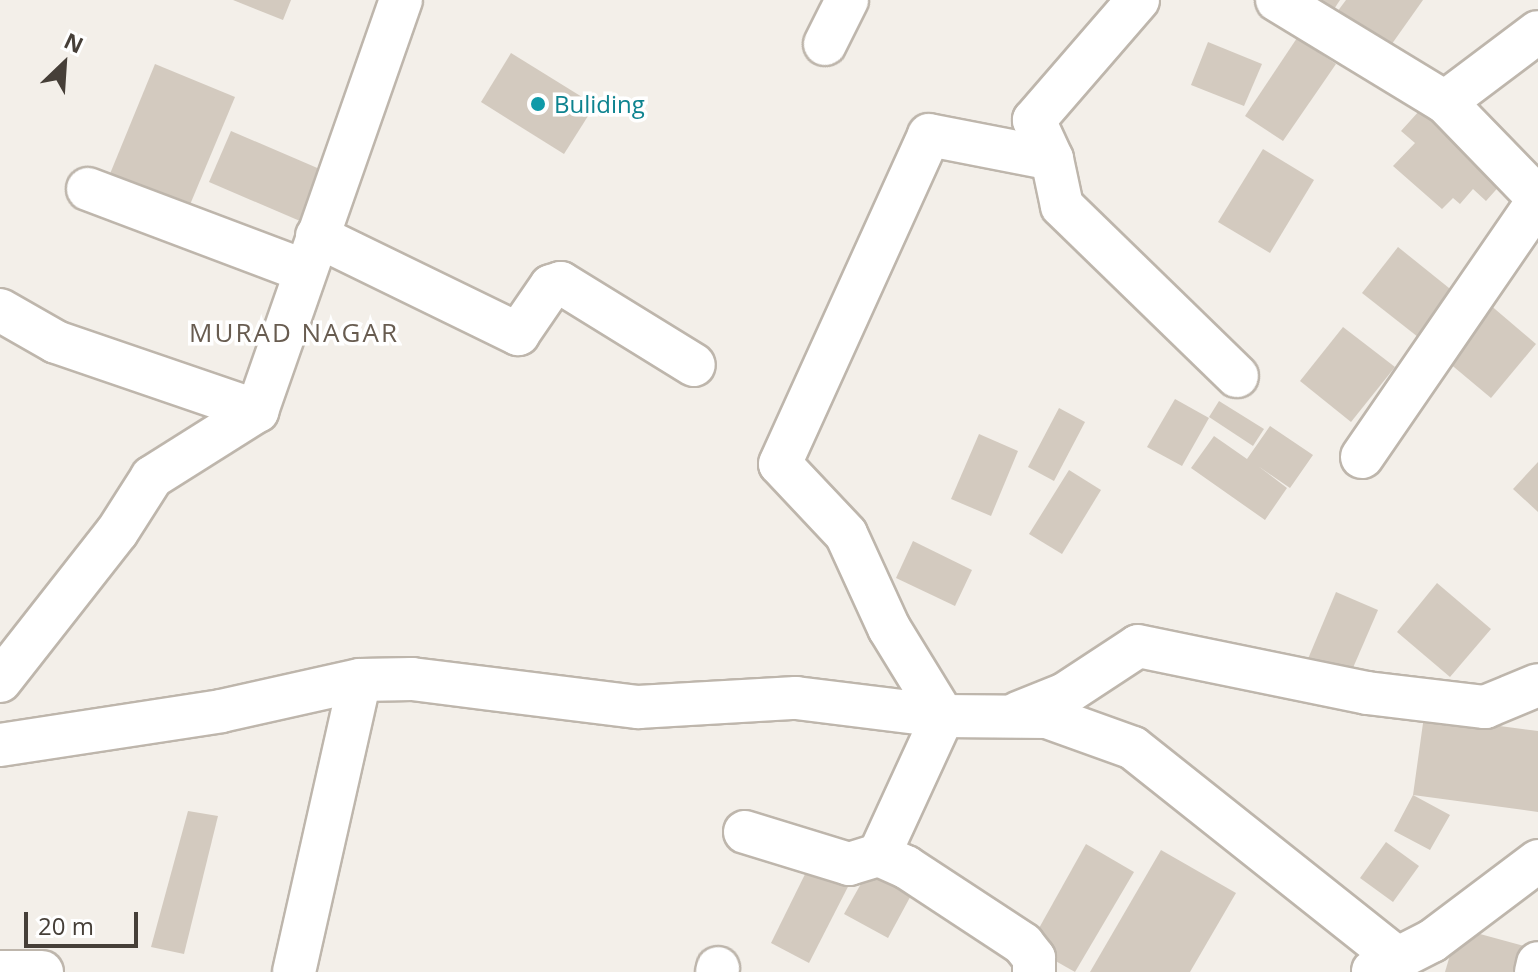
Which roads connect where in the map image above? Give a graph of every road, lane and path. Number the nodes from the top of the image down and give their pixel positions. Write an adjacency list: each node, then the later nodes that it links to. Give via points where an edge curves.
1 (401, 0): 11 (street)
2 (847, 0): 6 (street)
3 (1138, 0): 8 (street, via 1034,120)
4 (1277, 0): 7 (street)
5 (1538, 32): 7 (street)
6 (825, 44)
7 (1445, 102): 10 (street)
8 (1052, 159): 14 (street, via 1062,206); 21 (street, via 929,135 780,464 846,534 889,628)
9 (88, 189): 11 (street)
10 (1538, 200): 16 (street)
11 (311, 254): 13 (street, via 518,334 551,286 561,283); 15 (street)
12 (0, 310): 15 (street, via 56,342)
13 (694, 365)
14 (1237, 376)
15 (257, 411): 18 (street, via 152,477 117,532)
16 (1362, 457)
17 (360, 680): 21 (street, via 412,679 638,707 796,698); 22 (street, via 221,711); 30 (street)
18 (0, 681)
19 (1538, 685): 20 (street, via 1485,707 1367,693 1219,664 1169,648 1138,646 1065,694)
20 (1018, 713): 21 (street); 27 (street, via 1047,717 1133,748)
21 (943, 716): 24 (street)
22 (0, 745)
23 (745, 832): 24 (street, via 849,864)
24 (879, 855): 31 (street, via 1023,944 1034,958)
25 (1538, 861): 27 (street, via 1432,941)
26 (1538, 963): 32 (street)
27 (1384, 964)
28 (0, 972): 29 (street)
29 (42, 972)
30 (294, 972)
31 (1034, 972)
32 (1536, 972)

